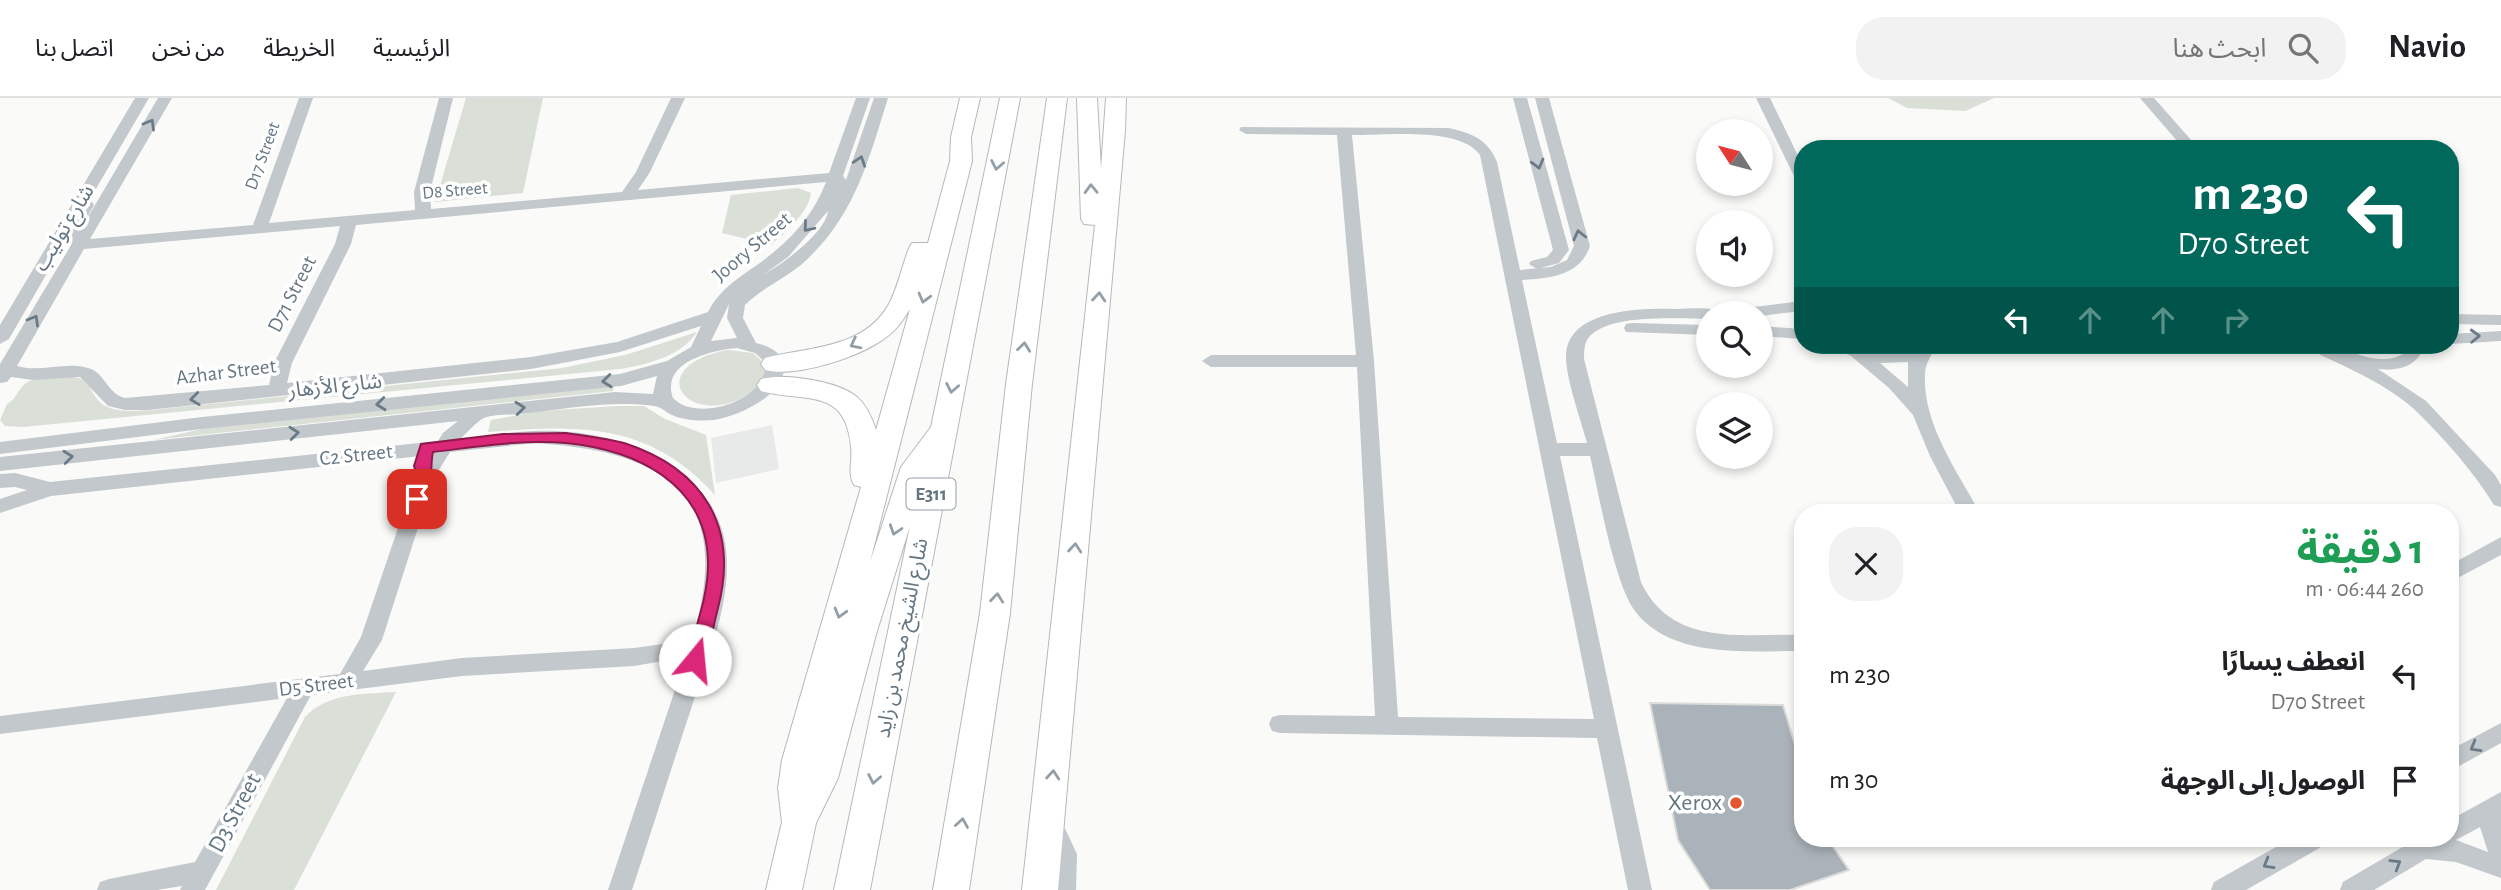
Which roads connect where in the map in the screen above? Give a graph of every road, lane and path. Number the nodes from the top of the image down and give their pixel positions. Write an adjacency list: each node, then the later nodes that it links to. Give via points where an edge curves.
1 (142, 98): 25 (street, شارع توليب)
2 (165, 98): 30 (street, شارع توليب, one-way to 2)
3 (306, 98): 29 (street, D17 Street, via 265,217)
4 (446, 98): 26 (street)
5 (678, 98): 22 (street)
6 (863, 98): 23 (street, Joory Street)
7 (881, 98): 27 (street, Joory Street, one-way to 7, via 849,195)
8 (970, 98): 19 (highway)
9 (1010, 98): 70 (highway, شارع الشيخ محمد بن زايد / E311, one-way to 70)
10 (1057, 98): 111 (highway, one-way to 10, via 995,614 1019,384)
11 (1087, 98): 31 (highway, one-way to 11, via 1092,228)
12 (1116, 98): 31 (highway)
13 (1520, 98): 32 (street, one-way to 32, via 1561,250 1548,262)
14 (1542, 98): 32 (street, one-way to 14, via 1563,268 1581,252)
15 (1763, 98): 21 (street)
16 (2147, 98): 20 (street)
17 (1246, 130): 18 (street)
18 (1344, 131): 32 (street, via 1449,132 1479,143 1490,162); 59 (street)
19 (961, 137): 63 (highway, one-way to 63, via 895,314 867,338); 85 (highway, one-way to 85, via 961,161)
20 (2184, 140)
21 (1794, 162)
22 (643, 172): 24 (street)
23 (836, 177): 24 (street, D8 Street); 27 (street, via 842,186); 33 (street, Joory Street, one-way to 33, via 824,206)
24 (633, 195): 26 (street, D8 Street)
25 (82, 198): 30 (street, via 86,205 70,234); 46 (street, شارع توليب)
26 (414, 214): 28 (street, D8 Street)
27 (836, 218): 33 (street, Joory Street, via 815,243)
28 (355, 219): 29 (street, D8 Street); 64 (street, D71 Street)
29 (254, 229): 30 (street, D8 Street)
30 (78, 244): 62 (street, شارع توليب, one-way to 30)
31 (1103, 255): 104 (highway, one-way to 31, via 1049,820)
32 (1512, 270): 73 (street)
33 (772, 271): 34 (street, Joory Street); 47 (street, Joory Street, via 735,309 737,325)
34 (730, 291): 38 (street, Joory Street); 48 (street, Azhar Street)
35 (1794, 307): 36 (street)
36 (1773, 310)
37 (1696, 314): 61 (street, via 1626,316 1600,322 1584,331 1575,346)
38 (713, 316): 48 (street, Azhar Street, via 634,343); 49 (street, Joory Street)
39 (2459, 319): 40 (street)
40 (2501, 320)
41 (1696, 330): 61 (street, via 1610,332 1588,345)
42 (1773, 332): 43 (street)
43 (1794, 333)
44 (2501, 336): 45 (street, one-way to 44)
45 (2459, 338)
46 (0, 339)
47 (749, 345): 49 (street, شارع الأزهار, via 724,344); 63 (street, via 766,352)
48 (591, 351): 64 (street, Azhar Street, via 511,366)
49 (697, 351): 60 (street, شارع الأزهار)
50 (1855, 354): 67 (street, via 1881,372)
51 (1866, 354): 52 (street, via 1895,359)
52 (1910, 354)
53 (1924, 354): 67 (street, via 1915,386)
54 (2334, 354): 57 (street)
55 (2403, 354): 57 (street, via 2370,364)
56 (2415, 354): 66 (street, via 2409,382)
57 (2340, 357): 66 (street)
58 (1211, 361): 59 (street)
59 (1365, 361): 92 (street)
60 (673, 365): 65 (street, via 661,383); 72 (street, شارع الأزهار, one-way to 72, via 613,381)
61 (1580, 370): 74 (street)
62 (3, 374): 64 (street, Azhar Street, one-way to 62, via 126,404 110,399 95,378 81,372)
63 (772, 374): 65 (street, شارع الأزهار, via 754,401 720,414 692,415); 85 (highway, via 838,398 855,412 865,430 866,458)
64 (270, 389)
65 (664, 401): 68 (street, شارع الأزهار, one-way to 65, via 615,398)
66 (2420, 405): 80 (street)
67 (1920, 411): 81 (street)
68 (482, 412): 69 (street, شارع الأزهار); 75 (street)
69 (413, 420): 75 (street); 77 (street, شارع الأزهار, one-way to 69)
70 (945, 426): 97 (highway, one-way to 97, via 915,467 821,778); 110 (highway, شارع الشيخ محمد بن زايد / E311, one-way to 110)
71 (0, 436): 72 (street, via 60,432)
72 (82, 439): 76 (street, شارع الأزهار)
73 (1548, 444): 74 (street); 93 (street)
74 (1598, 445): 86 (street, via 1634,594 1653,618 1684,636 1702,640)
75 (435, 447): 79 (street, C2 Street); 87 (street, C2 Street, via 535,437 594,441 644,457 674,475 698,499 715,540 715,588); 88 (street, via 422,466 425,475 371,640 359,656)
76 (0, 448)
77 (0, 464)
78 (0, 481): 79 (street, C2 Street)
79 (50, 489): 82 (street, C2 Street)
80 (2501, 500)
81 (1966, 504)
82 (0, 506)
83 (2501, 544): 84 (street)
84 (2459, 569)
85 (852, 573): 97 (highway, one-way to 97, via 799,760 795,788)
86 (1794, 643)
87 (697, 654): 88 (street, D5 Street, via 658,661 634,657 473,666); 108 (street, C2 Street)
88 (356, 681): 89 (street, D5 Street)
89 (294, 688): 91 (street, D5 Street); 105 (street, D3 Street, via 278,713 277,735)
90 (1280, 724): 92 (street)
91 (0, 725)
92 (1387, 726): 93 (street)
93 (1606, 729): 112 (street)
94 (2501, 733): 95 (street, one-way to 95)
95 (2459, 756)
96 (2498, 804): 98 (street); 102 (street, via 2492,828)
97 (799, 822): 109 (highway)
98 (2459, 827)
99 (2298, 847): 113 (street, one-way to 113)
100 (2424, 847): 114 (street, one-way to 100)
101 (2444, 847): 103 (street)
102 (2501, 853)
103 (2501, 866)
104 (1048, 884)
105 (190, 885): 106 (street, via 169,876)
106 (120, 888): 107 (street)
107 (160, 890)
108 (620, 890)
109 (784, 890)
110 (852, 890)
111 (951, 890)
112 (1640, 890)
113 (2223, 890)
114 (2352, 890)

